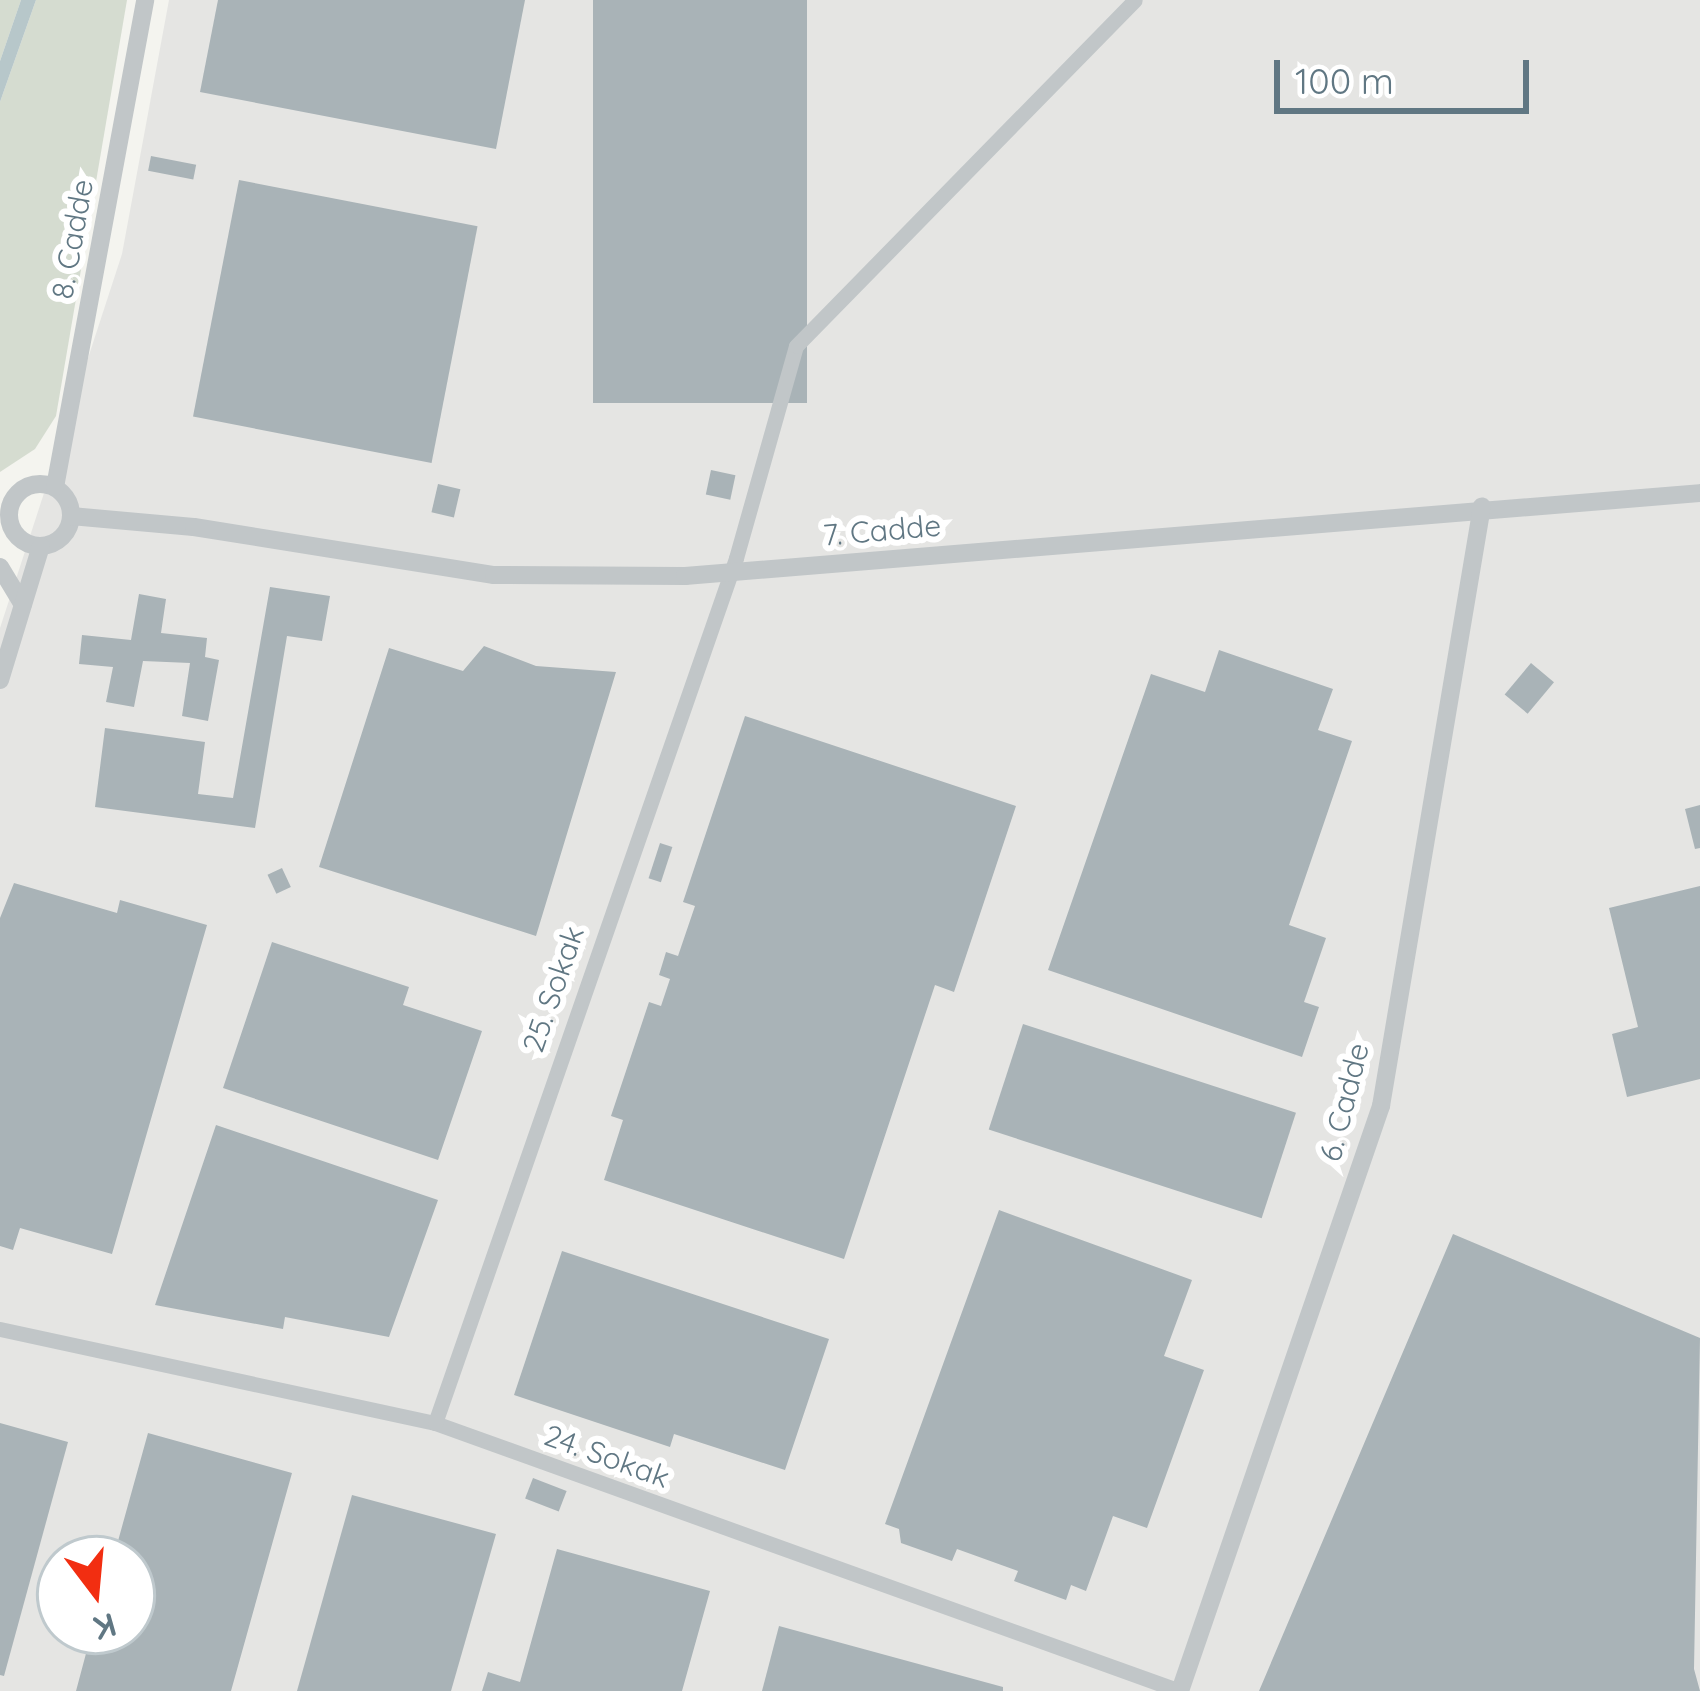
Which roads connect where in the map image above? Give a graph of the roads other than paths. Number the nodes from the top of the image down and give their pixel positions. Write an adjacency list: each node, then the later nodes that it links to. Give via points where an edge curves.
1 (145, 0): 3 (street, 8. Cadde)
2 (1135, 0): 11 (street, 25. Sokak, via 796,346)
3 (56, 487): 5 (street, via 32,484); 7 (street)
4 (1700, 493): 6 (street, 7. Cadde)
5 (5, 506): 8 (street)
6 (1483, 506): 11 (street, 7. Cadde); 16 (street, 6. Cadde, via 1381,1106)
7 (71, 516): 9 (street, via 65,535); 11 (street, 7. Cadde, via 194,527 494,575)
8 (6, 528): 9 (street)
9 (41, 546): 12 (street)
10 (0, 567): 12 (street)
11 (728, 574): 15 (street, 25. Sokak)
12 (23, 605): 13 (street)
13 (0, 680)
14 (0, 1329): 15 (street, 24. Sokak)
15 (435, 1423): 16 (street, 24. Sokak)
16 (1180, 1691)

